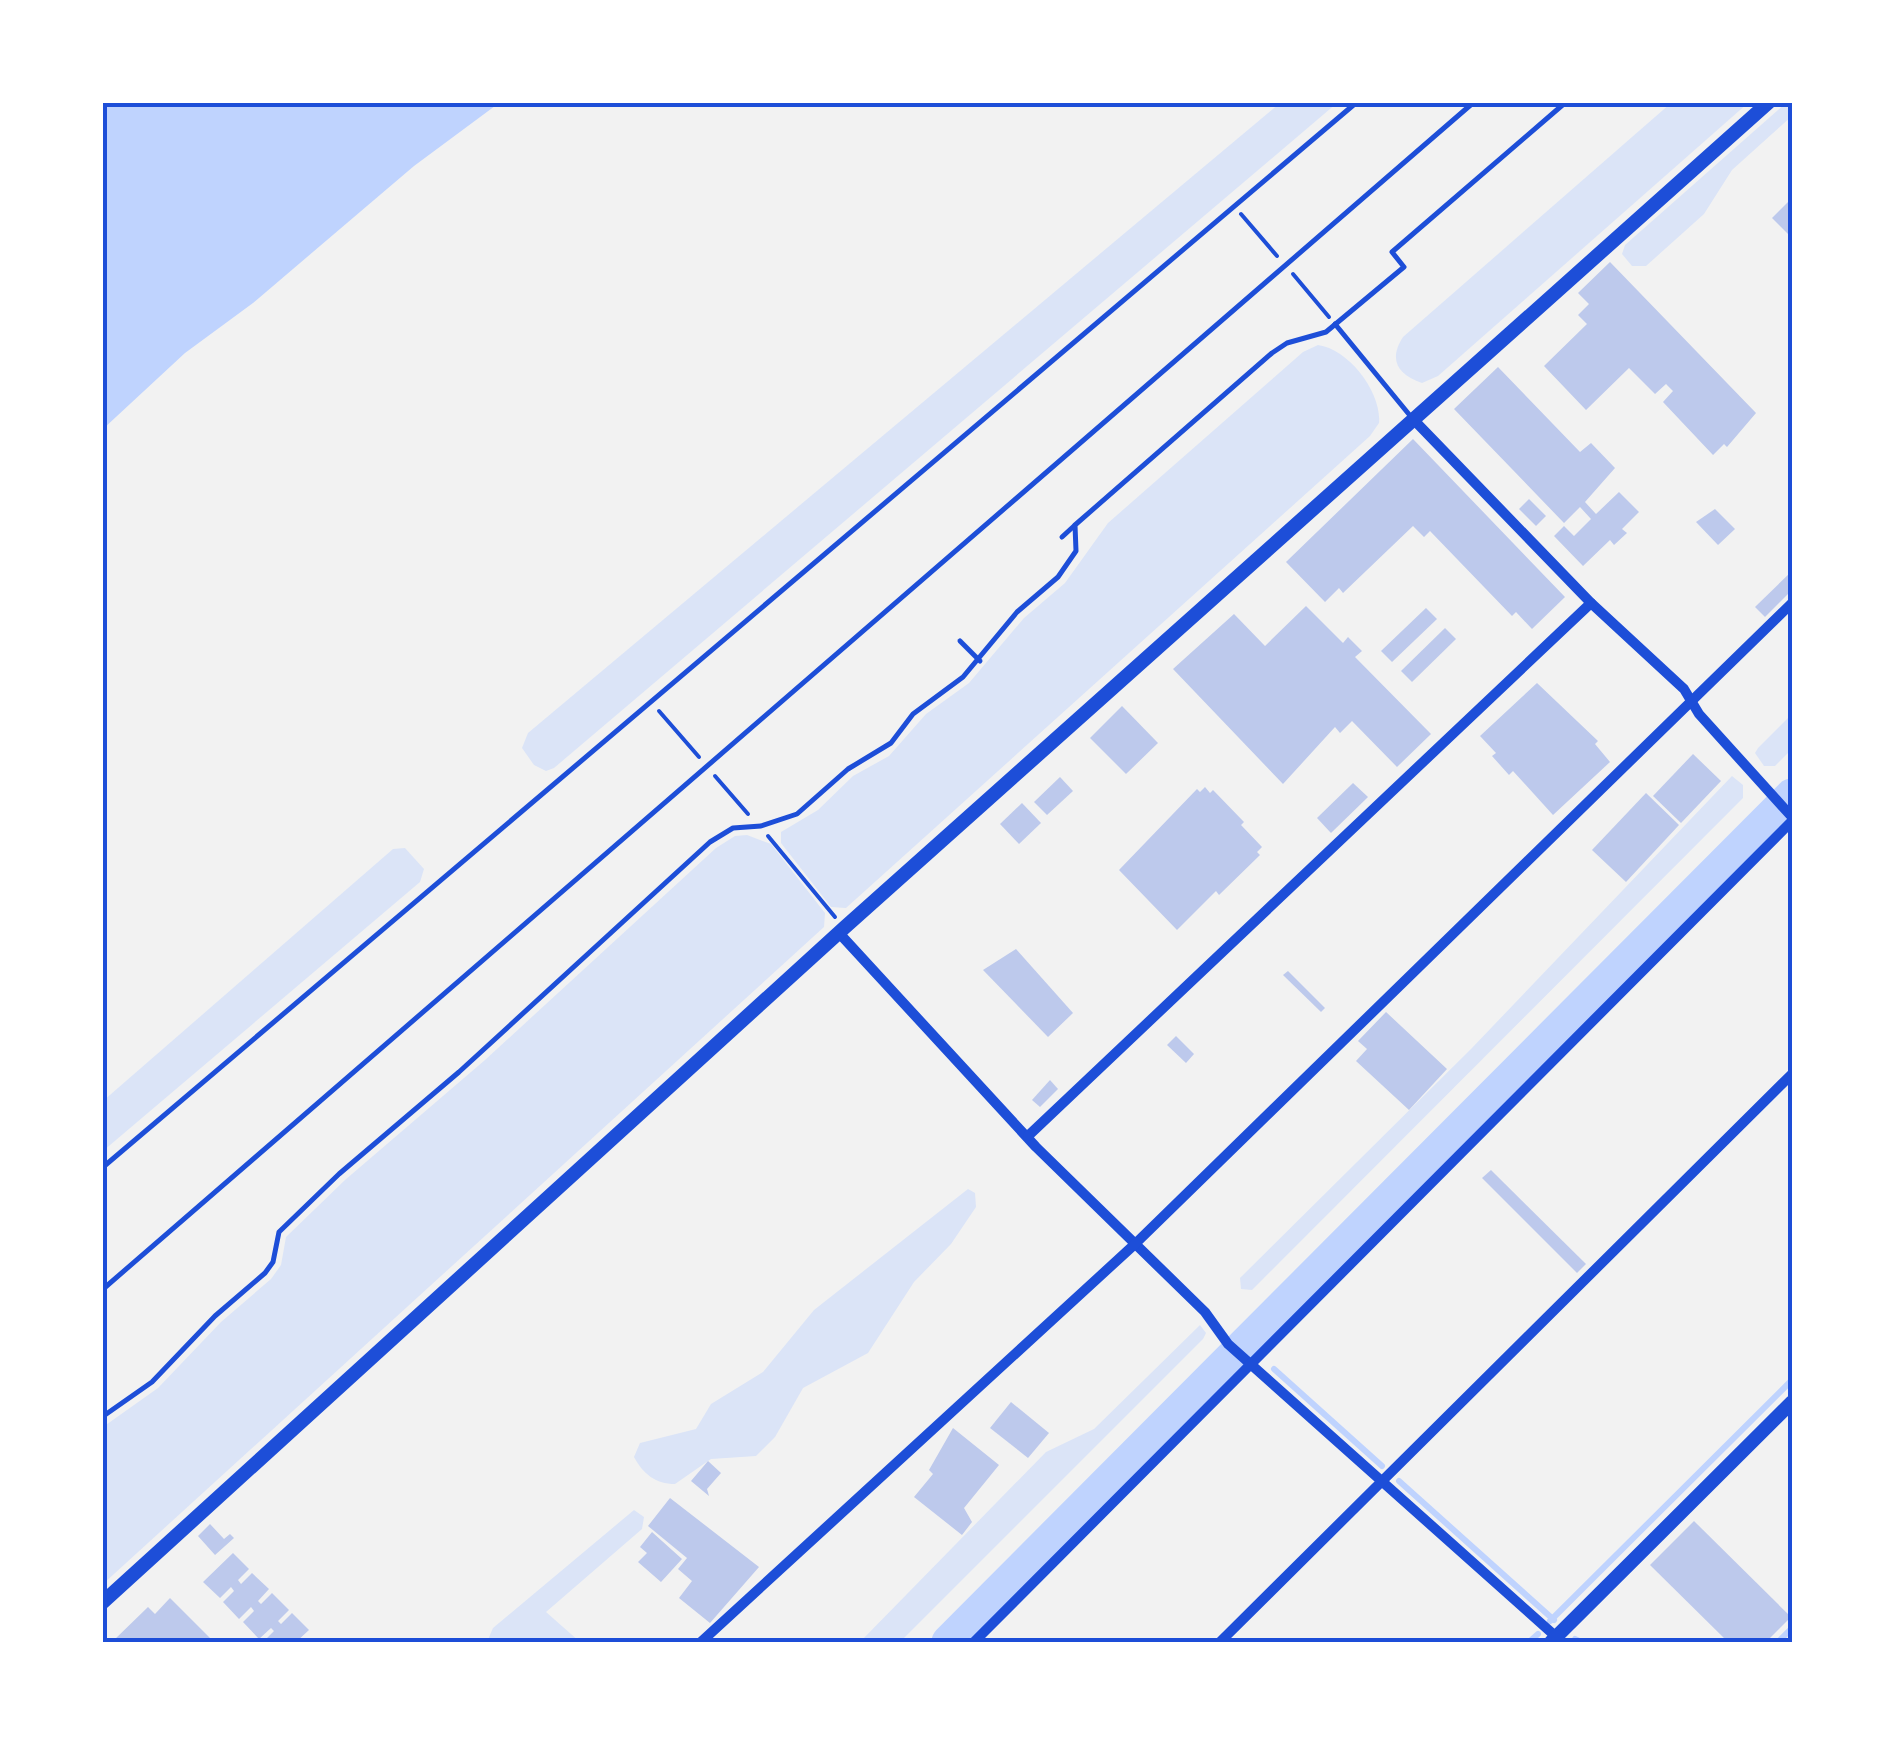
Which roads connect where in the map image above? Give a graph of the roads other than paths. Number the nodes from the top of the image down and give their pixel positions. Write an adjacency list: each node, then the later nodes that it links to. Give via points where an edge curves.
1 (1357, 102): 18 (lane)
2 (1474, 102): 20 (lane)
3 (1566, 102): 5 (lane, via 1392,252 1404,267)
4 (1769, 102): 6 (street)
5 (1335, 324): 6 (lane); 7 (lane, via 1272,352)
6 (1412, 418): 9 (street); 15 (street)
7 (1074, 526): 8 (lane); 12 (lane, via 1070,564 1018,612)
8 (1062, 537)
9 (1592, 603): 13 (street); 17 (street)
10 (1792, 603): 13 (street)
11 (960, 641): 12 (lane)
12 (980, 660): 23 (lane, via 913,714 884,749 848,769 813,803 780,822 720,833 359,1156 279,1232 265,1272 152,1382)
13 (1692, 702): 14 (street); 19 (street)
14 (1792, 818): 21 (street)
15 (837, 925): 17 (street); 25 (street)
16 (1792, 1074): 24 (street)
17 (1028, 1136): 19 (street)
18 (102, 1168)
19 (1135, 1244): 21 (street); 27 (street)
20 (102, 1290)
21 (1250, 1364): 24 (street); 28 (street)
22 (1792, 1402): 26 (street)
23 (102, 1417)
24 (1382, 1482): 26 (street); 29 (street)
25 (102, 1604)
26 (1556, 1641)
27 (701, 1642)
28 (974, 1642)
29 (1220, 1642)

